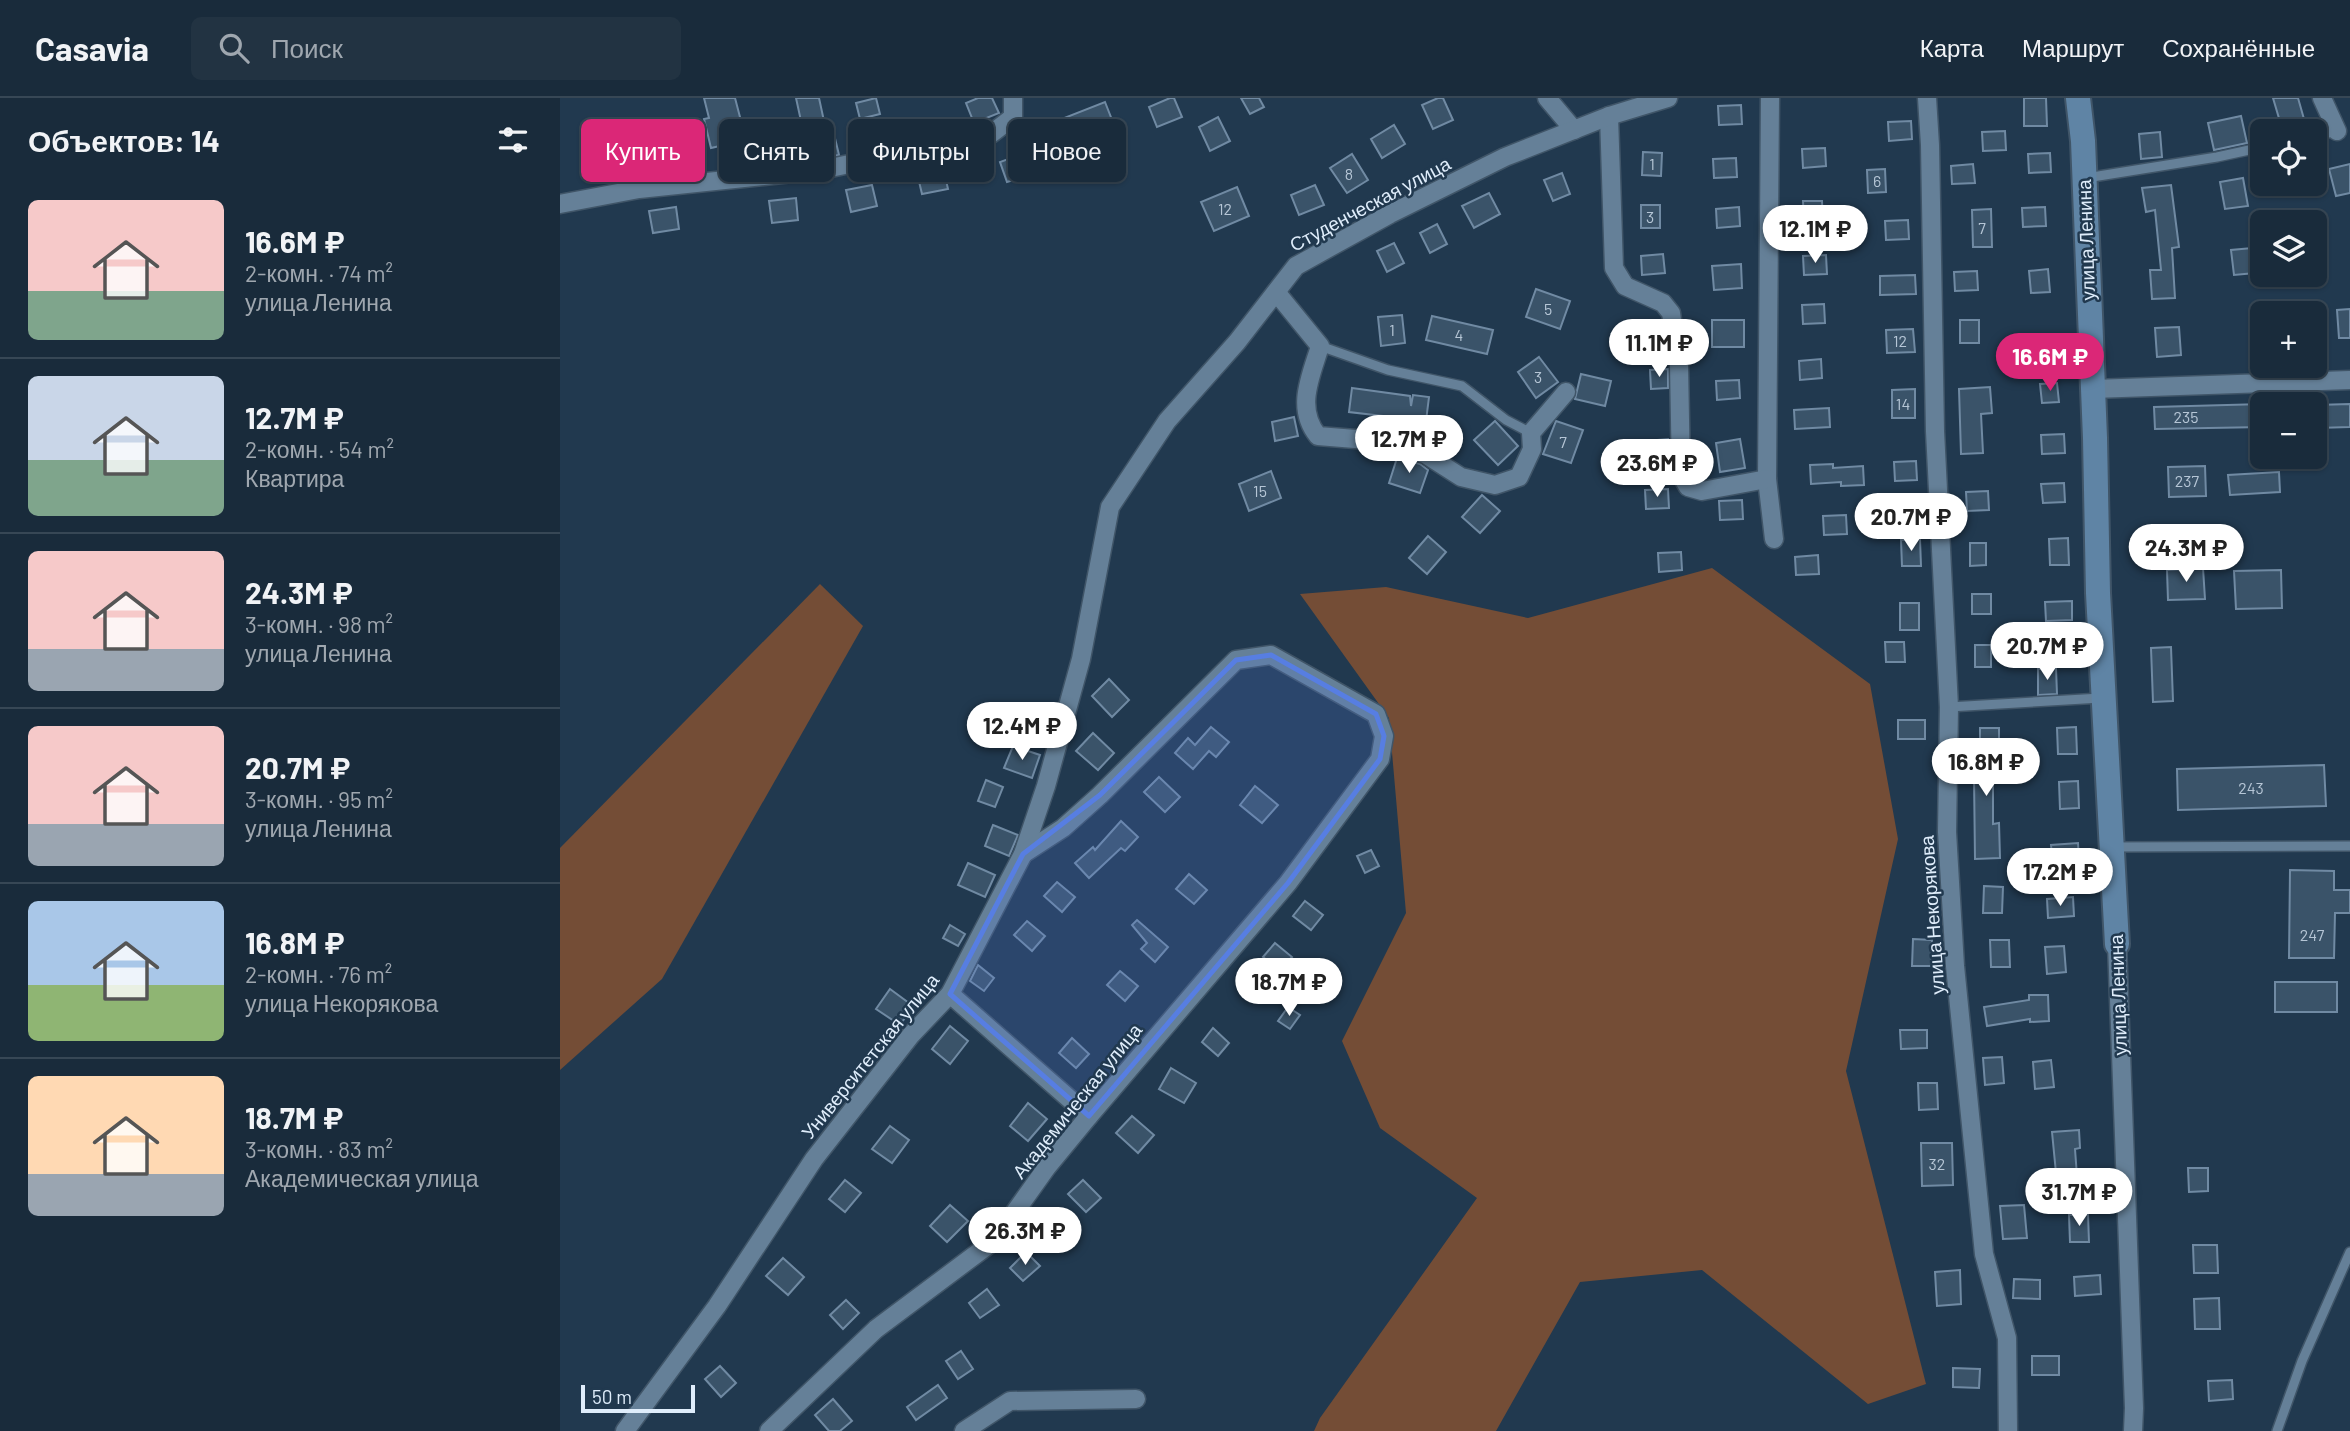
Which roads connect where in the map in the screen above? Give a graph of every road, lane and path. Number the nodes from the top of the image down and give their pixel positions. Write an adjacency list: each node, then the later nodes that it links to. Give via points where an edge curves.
1 (1013, 98): 14 (street, via 1013,117 991,134 821,170 639,189)
2 (1547, 98): 9 (street)
3 (1668, 98): 8 (street, Студенческая улица)
4 (1770, 98): 21 (street)
5 (1927, 98): 25 (street, улица Некорякова, via 1935,431)
6 (2078, 98): 13 (street, улица Ленина)
7 (2322, 98): 10 (street)
8 (1609, 116): 9 (street, Студенческая улица); 21 (street, via 1614,268 1625,286 1663,303 1671,313 1679,365 1681,475 1688,487 1702,491)
9 (1574, 130): 15 (street, Студенческая улица, via 1505,157 1390,214 1296,267)
10 (2337, 131): 11 (lane)
11 (2327, 133)
12 (2250, 150): 13 (lane)
13 (2084, 178): 18 (street, улица Ленина)
14 (560, 204)
15 (1276, 292): 16 (street); 22 (street, Студенческая улица, via 1167,421)
16 (1320, 345): 20 (lane, via 1388,370 1462,386); 20 (street, via 1305,396 1308,424 1318,436 1380,441 1425,454 1461,477 1494,485 1519,477 1532,449)
17 (2350, 380): 18 (street)
18 (2093, 389): 24 (street, улица Ленина)
19 (1566, 392): 20 (street)
20 (1531, 433)
21 (1768, 479): 23 (street)
22 (1110, 507): 28 (street, Университетская улица, via 1081,659)
23 (1774, 539)
24 (2103, 698): 25 (lane); 27 (street, улица Ленина)
25 (1949, 707): 37 (street, улица Некорякова, via 1947,832 1955,966 1984,1254 2007,1338)
26 (2350, 846): 27 (lane)
27 (2111, 847): 29 (street, улица Ленина)
28 (1023, 853): 30 (street, Университетская улица); 31 (street, Академическая улица, via 1063,828 1100,795 1236,660 1271,655 1376,714 1384,736 1380,759 1288,883)
29 (2117, 944): 38 (street, улица Ленина)
30 (950, 994): 31 (street); 34 (street, Университетская улица, via 911,1035 814,1159 717,1306)
31 (1089, 1116): 35 (street, Академическая улица, via 995,1241 876,1329)
32 (2350, 1252): 39 (lane)
33 (1136, 1399): 36 (street, via 1010,1401)
34 (625, 1431)
35 (769, 1431)
36 (964, 1431)
37 (2008, 1431)
38 (2133, 1431)
39 (2277, 1431)

